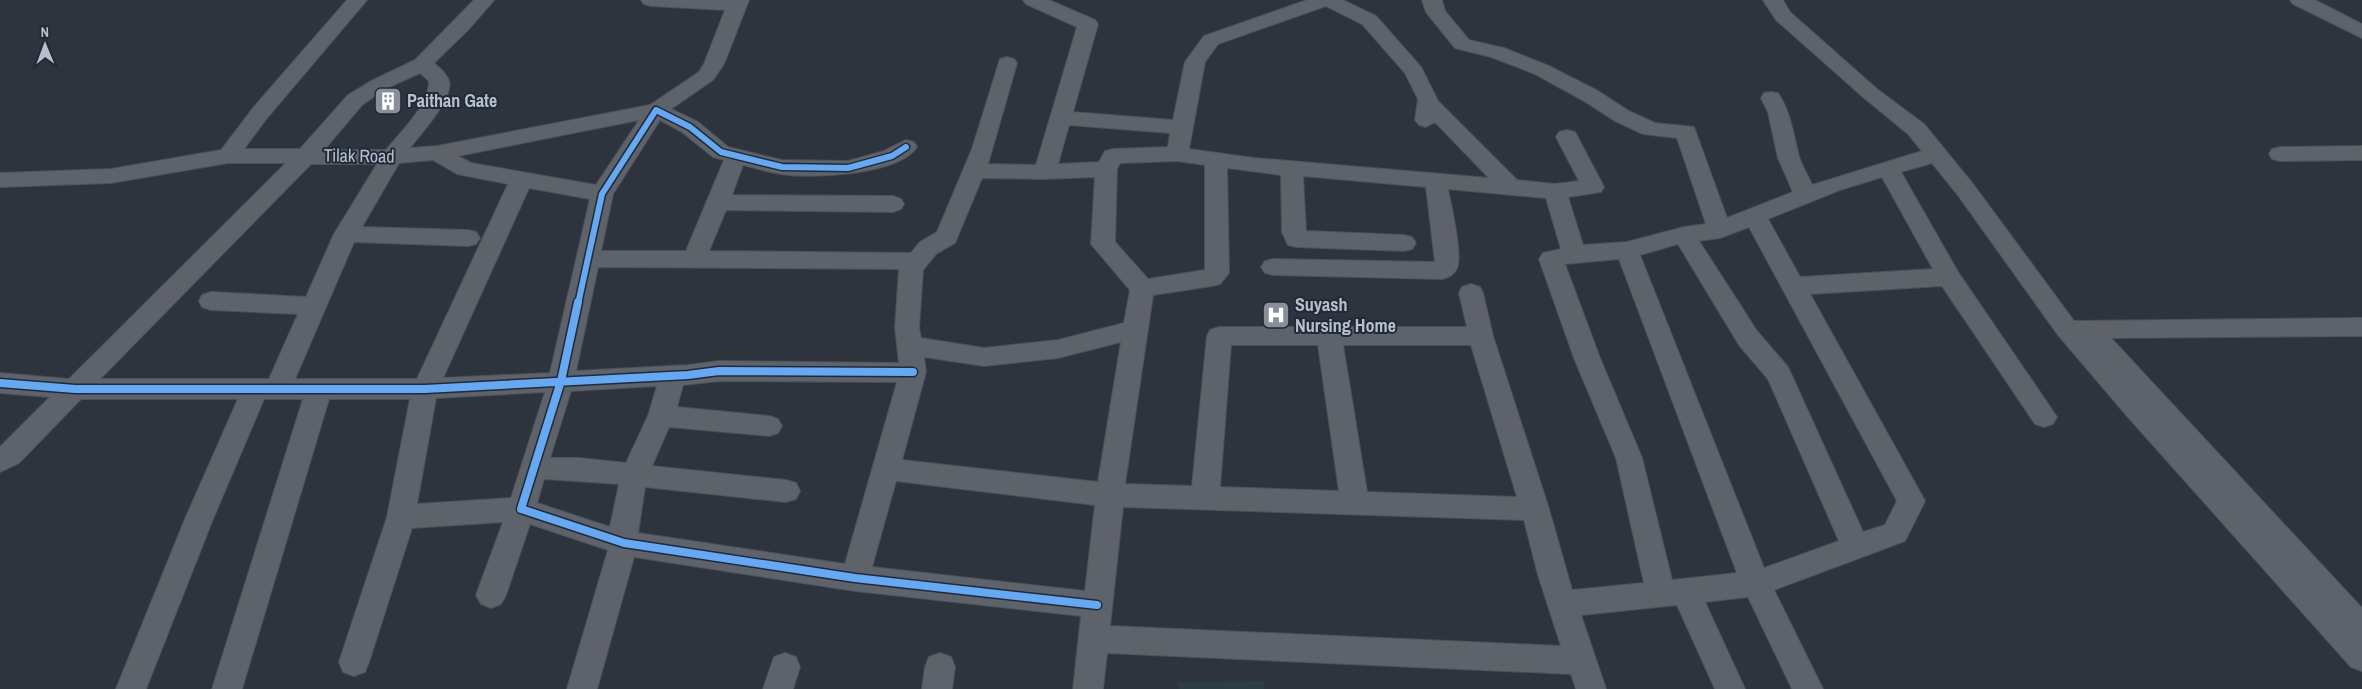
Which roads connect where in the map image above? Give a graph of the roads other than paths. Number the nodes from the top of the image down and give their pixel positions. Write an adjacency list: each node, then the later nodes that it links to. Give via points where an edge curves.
1 (357, 0): 25 (street, via 260,113)
2 (484, 0): 12 (street)
3 (650, 0): 9 (street)
4 (1033, 0): 15 (street, via 1088,24)
5 (1327, 0): 16 (street, via 1211,40 1195,62); 38 (street, via 1369,20 1414,71 1428,99 1427,112)
6 (1432, 0): 45 (street, via 1436,12 1462,44 1496,52 1542,70 1651,129 1686,132)
7 (1774, 0): 22 (street, via 1783,16 1916,129); 64 (street, via 1795,14 1940,141 1964,167)
8 (2304, 1): 10 (street)
9 (738, 3): 14 (street, Tilak Road, via 714,64 706,76)
10 (2362, 32)
11 (1007, 63): 32 (street)
12 (422, 64): 24 (street, via 355,100); 27 (street, via 435,74 440,90)
13 (1771, 98): 41 (street, via 1778,112 1789,158)
14 (656, 110): 19 (street, Tilak Road); 26 (street, via 690,127 722,152); 40 (street)
15 (1062, 118): 16 (street); 33 (street)
16 (1182, 127): 21 (street)
17 (1567, 137): 39 (street, via 1593,187)
18 (906, 147): 26 (street, via 892,156 848,168 782,167)
19 (437, 153): 27 (street, Tilak Road); 35 (street, via 465,169)
20 (2353, 153): 23 (street); 34 (street)
21 (1177, 154): 28 (street); 30 (street, via 1114,156)
22 (1936, 154): 29 (street); 64 (street)
23 (2280, 154)
24 (307, 155): 25 (street); 27 (street, Tilak Road); 72 (street, Tilak Road)
25 (228, 156): 36 (street, via 111,176)
26 (736, 156): 42 (street)
27 (392, 157): 46 (street)
28 (1216, 160): 31 (street); 58 (street, via 1216,273 1212,278)
29 (1888, 168): 41 (street); 56 (street)
30 (1106, 169): 33 (street); 58 (street, via 1103,244)
31 (1292, 169): 37 (street); 49 (street, via 1296,239)
32 (974, 171): 33 (street); 54 (street, via 947,237 928,248)
33 (1045, 172)
34 (2362, 173)
35 (522, 179): 40 (street); 73 (street)
36 (0, 180)
37 (1436, 181): 38 (street); 55 (street, via 1448,259 1442,271)
38 (1512, 188): 39 (street)
39 (1555, 191): 51 (street)
40 (602, 194): 52 (street)
41 (1806, 196): 44 (street)
42 (718, 202): 43 (street); 53 (street)
43 (893, 204)
44 (1755, 216): 45 (street); 57 (street)
45 (1720, 230): 47 (street)
46 (346, 234): 48 (street); 61 (street)
47 (1684, 235): 50 (street); 91 (street, via 1748,338 1780,374)
48 (468, 238)
49 (1404, 243)
50 (1627, 250): 51 (street); 93 (street)
51 (1574, 254): 94 (street, via 1551,259 1587,358 1629,458)
52 (589, 259): 53 (street); 70 (street)
53 (694, 260): 54 (street)
54 (918, 261): 67 (street, via 911,268)
55 (1273, 267)
56 (1949, 277): 57 (street); 77 (street)
57 (1795, 286): 91 (street, via 1911,501 1895,533)
58 (1142, 288): 63 (street)
59 (1471, 293): 65 (street)
60 (211, 302): 61 (street)
61 (314, 306): 74 (street)
62 (2362, 327): 64 (street)
63 (1135, 328): 67 (street, via 1058,349 984,357); 84 (street)
64 (2077, 329): 98 (street); 100 (street, via 2143,417)
65 (1481, 336): 66 (street); 87 (street)
66 (1329, 337): 85 (street, via 1219,336); 86 (street)
67 (909, 346): 68 (street)
68 (913, 372): 69 (street, via 719,371); 81 (street)
69 (673, 375): 70 (street); 76 (street)
70 (561, 381): 73 (street); 80 (street)
71 (0, 383): 72 (street)
72 (75, 389): 74 (street); 79 (street, Tilak Road)
73 (425, 389): 75 (street); 89 (street)
74 (266, 390): 75 (street); 103 (street, via 199,519)
75 (319, 390): 104 (street)
76 (660, 416): 78 (street); 82 (street)
77 (2044, 417)
78 (769, 426)
79 (3, 464)
80 (533, 466): 82 (street); 88 (street)
81 (886, 469): 84 (street); 92 (street)
82 (635, 475): 83 (street); 90 (street, via 624,520)
83 (786, 491)
84 (1110, 494): 85 (street); 97 (street)
85 (1205, 498): 86 (street)
86 (1355, 503): 87 (street)
87 (1535, 509): 96 (street)
88 (521, 510): 89 (street); 90 (street); 95 (street)
89 (402, 517): 102 (street)
90 (624, 543): 92 (street); 105 (street)
91 (1856, 548): 93 (street)
92 (855, 578): 97 (street)
93 (1756, 584): 94 (street); 109 (street)
94 (1673, 592): 96 (street); 108 (street)
95 (491, 595)
96 (1562, 604): 101 (street)
97 (1098, 605): 99 (street)
98 (2362, 628)
99 (1093, 640): 101 (street); 106 (street)
100 (2362, 657)
101 (1582, 661): 107 (street)
102 (354, 662)
103 (131, 689)
104 (227, 689)
105 (582, 689)
106 (1088, 689)
107 (1591, 689)
108 (1730, 689)
109 (1808, 689)

